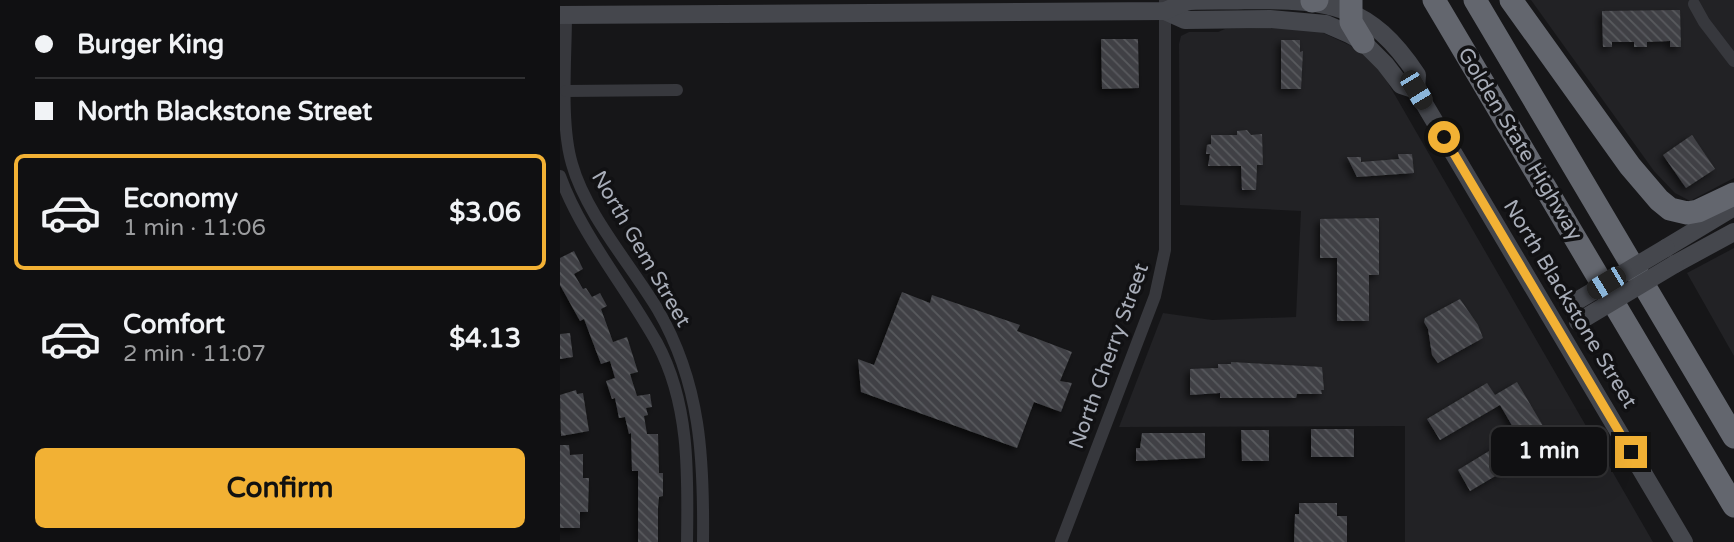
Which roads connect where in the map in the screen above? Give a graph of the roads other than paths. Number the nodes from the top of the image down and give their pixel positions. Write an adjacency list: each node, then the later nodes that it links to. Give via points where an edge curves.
1 (1434, 0): 21 (highway, Golden State Highway)
2 (1475, 0): 20 (highway, Golden State Highway)
3 (1511, 0): 16 (highway, via 1659,200 1670,209 1687,213)
4 (1315, 1): 6 (main road, North Blackstone Street); 7 (main road, North Blackstone Street)
5 (1694, 4): 11 (street)
6 (1165, 5): 8 (main road); 10 (main road, North Blackstone Street, via 1185,20 1315,22); 24 (street, North Cherry Street, via 1163,271)
7 (1350, 5): 10 (highway, via 1351,22); 13 (main road, North Blackstone Street, via 1401,51 1417,75)
8 (695, 7): 9 (main road)
9 (563, 15): 14 (street, North Gem Street)
10 (1363, 42): 13 (main road, North Blackstone Street, via 1401,85)
11 (1734, 61)
12 (677, 90): 14 (street)
13 (1416, 90): 19 (main road, North Blackstone Street)
14 (566, 91): 23 (street, North Gem Street, via 567,142 578,181 658,310 685,374 702,451)
15 (560, 176): 22 (street, North Gem Street, via 574,208 658,345 674,387 687,462)
16 (1734, 194)
17 (1734, 207): 19 (main road, bridge, via 1570,305)
18 (1734, 232): 19 (main road, bridge, via 1578,322)
19 (1555, 323): 25 (main road, North Blackstone Street)
20 (1734, 437)
21 (1734, 506)
22 (687, 542)
23 (703, 542)
24 (1061, 542)
25 (1684, 542)

